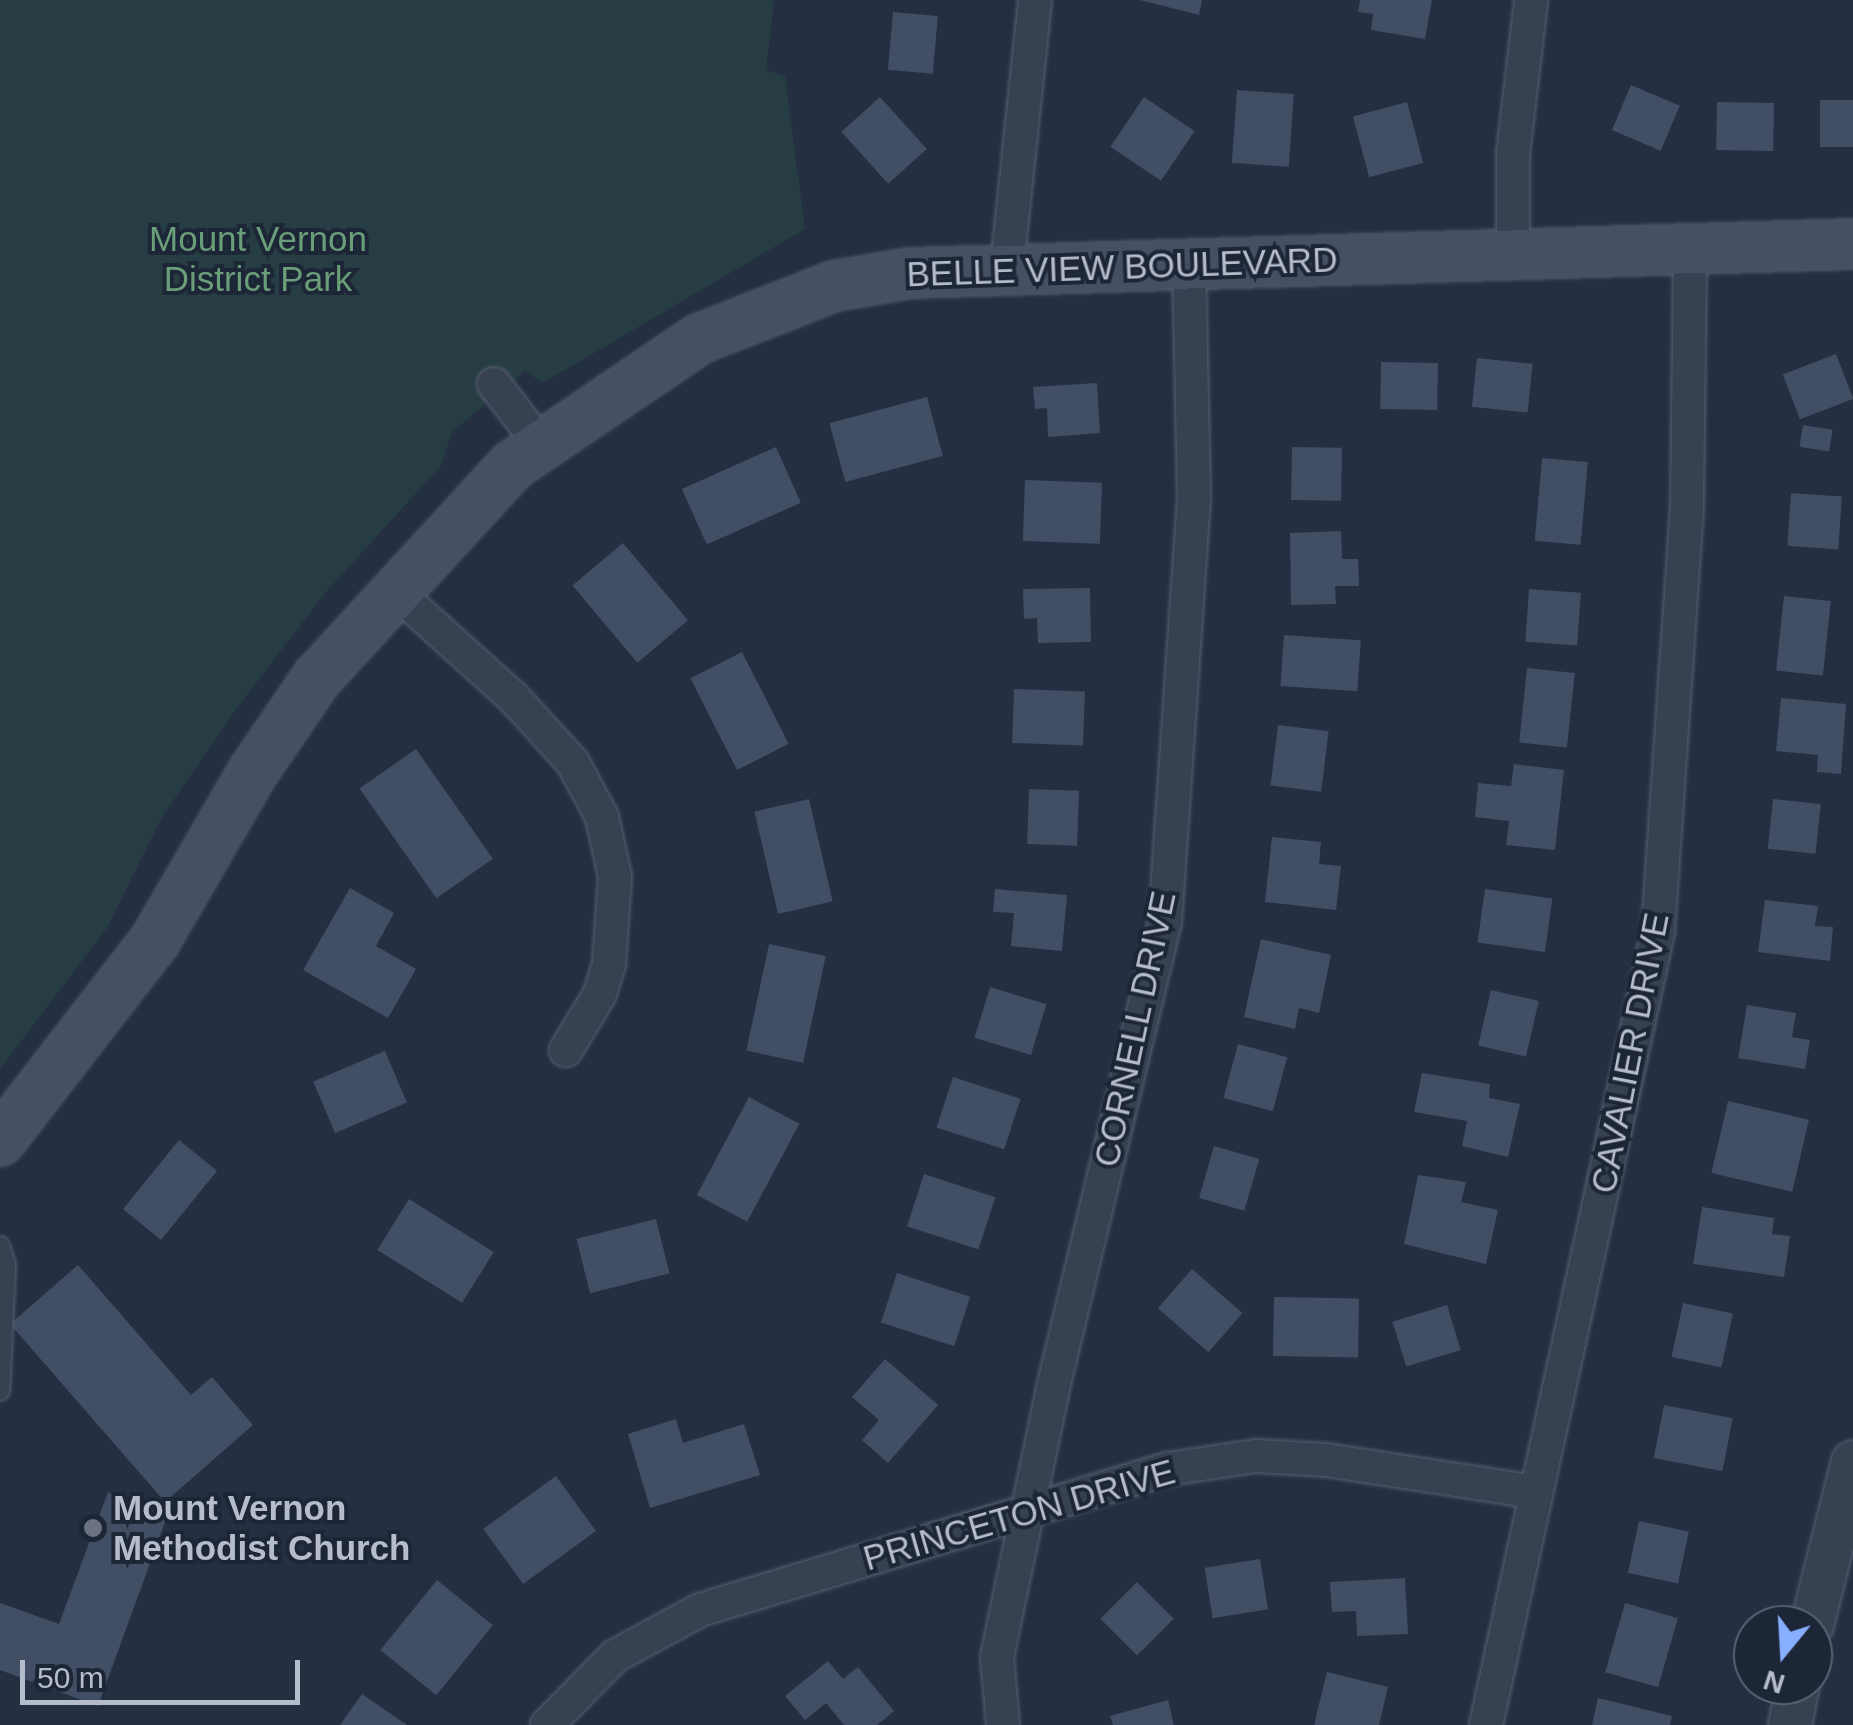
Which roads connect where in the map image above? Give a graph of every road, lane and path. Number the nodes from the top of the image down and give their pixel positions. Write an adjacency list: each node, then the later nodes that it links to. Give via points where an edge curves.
1 (1034, 0): 7 (street)
2 (1531, 0): 5 (street, via 1514,154)
3 (1853, 244): 4 (main road, BELLE VIEW BOULEVARD)
4 (1690, 249): 5 (main road, BELLE VIEW BOULEVARD); 16 (street, CAVALIER DRIVE, via 1688,504 1658,932)
5 (1513, 254): 6 (main road, BELLE VIEW BOULEVARD)
6 (1190, 263): 7 (main road, BELLE VIEW BOULEVARD); 17 (street, CORNELL DRIVE, via 1194,498 1165,923)
7 (1007, 267): 9 (main road, BELLE VIEW BOULEVARD, via 892,276 769,306 699,339)
8 (494, 384): 9 (street)
9 (539, 442): 10 (main road, BELLE VIEW BOULEVARD, via 459,516)
10 (394, 590): 11 (street, via 513,697 573,763 602,817 615,876 609,964); 12 (main road, BELLE VIEW BOULEVARD, via 284,723 156,939)
11 (566, 1050)
12 (0, 1140)
13 (0, 1246): 14 (lane, via 6,1266)
14 (0, 1391)
15 (1853, 1462): 18 (street)
16 (1535, 1492): 17 (street, PRINCETON DRIVE, via 1256,1456 1168,1469); 21 (street, CAVALIER DRIVE)
17 (1027, 1511): 19 (street, PRINCETON DRIVE, via 658,1629 615,1656); 20 (street, CORNELL DRIVE, via 998,1658)
18 (1817, 1605)
19 (547, 1725)
20 (1003, 1725)
21 (1486, 1725)

